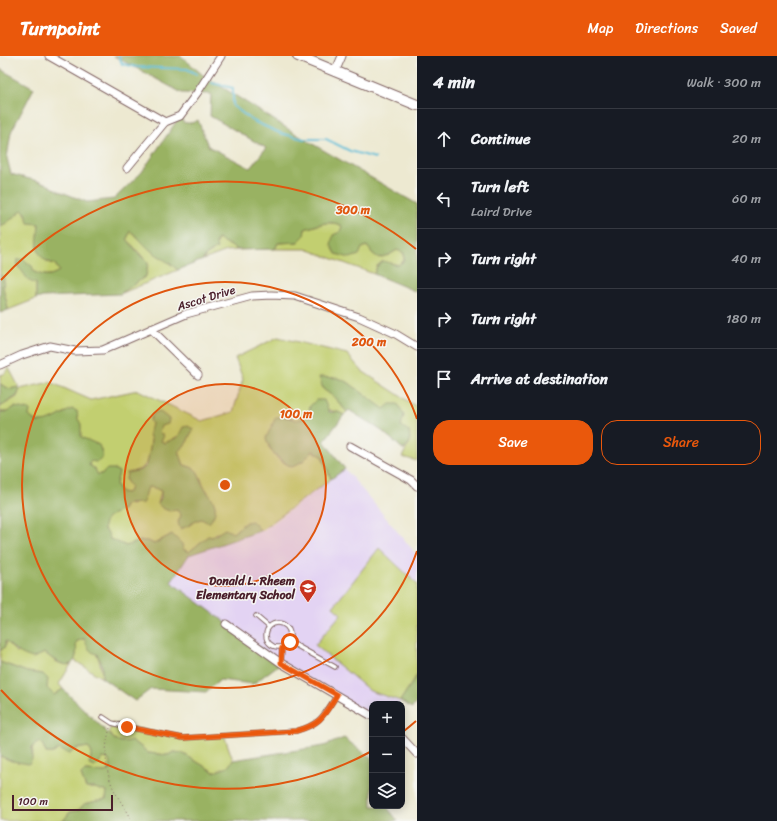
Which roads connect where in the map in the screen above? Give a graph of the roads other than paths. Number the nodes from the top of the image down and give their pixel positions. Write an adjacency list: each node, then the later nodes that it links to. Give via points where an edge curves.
1 (49, 56): 7 (street)
2 (221, 56): 7 (street, via 180,116)
3 (298, 56): 5 (street)
4 (342, 56): 5 (street)
5 (335, 72): 6 (street)
6 (417, 105)
7 (165, 122): 8 (street)
8 (127, 168)
9 (151, 329): 10 (street, Ascot Drive, via 201,309 252,296 271,294 295,296 359,317); 11 (street, Ascot Drive, via 103,350 76,351 50,346 22,354); 12 (street)
10 (417, 347)
11 (0, 365)
12 (198, 375)
13 (350, 446): 14 (street, via 411,480)
14 (417, 486)
15 (256, 616): 17 (lane)
16 (226, 624): 20 (street)
17 (269, 627): 18 (lane, via 278,622 287,627); 19 (lane, via 266,631 267,641)
18 (290, 642): 19 (lane); 21 (lane)
19 (282, 648): 20 (lane)
20 (281, 663): 22 (street)
21 (335, 667)
22 (337, 695): 23 (street); 24 (lane, via 323,717 312,726 296,731 183,738 154,734 112,723)
23 (369, 714)
24 (103, 717)
25 (405, 741): 26 (street)
26 (417, 754)

